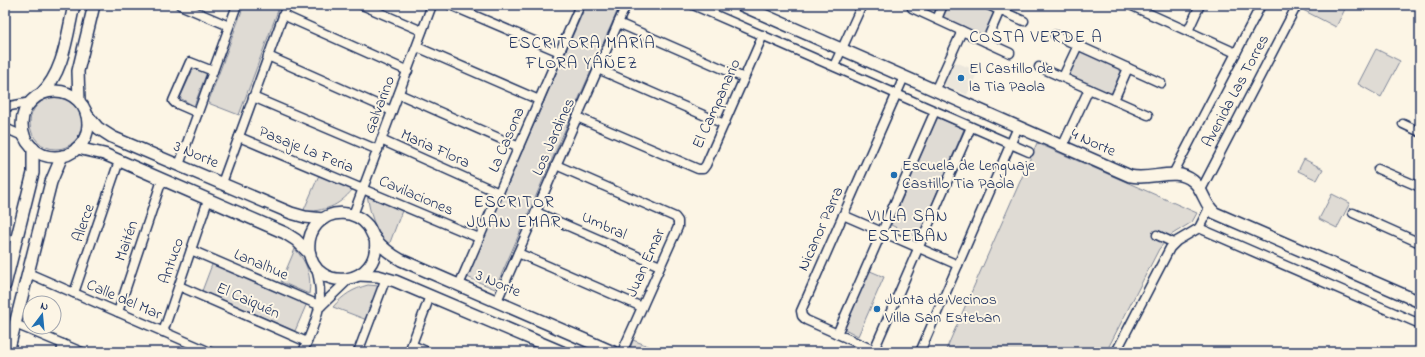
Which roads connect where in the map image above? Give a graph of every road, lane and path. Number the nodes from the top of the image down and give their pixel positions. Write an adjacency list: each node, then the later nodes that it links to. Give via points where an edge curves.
1 (74, 5): 53 (street, via 59,65 53,80)
2 (94, 5): 60 (street, via 78,71)
3 (180, 5): 27 (street)
4 (237, 5): 27 (street)
5 (287, 5): 23 (street)
6 (362, 5): 28 (street)
7 (432, 5): 28 (street, Galvarino)
8 (450, 5): 37 (street)
9 (626, 5): 26 (street, Los Jardines)
10 (693, 5): 31 (street)
11 (862, 5): 36 (street)
12 (943, 5): 24 (street)
13 (988, 5): 22 (street)
14 (1130, 5): 21 (street)
15 (1200, 5): 30 (street)
16 (1261, 5): 39 (street, Avenida Las Torres)
17 (1297, 5): 94 (street, Avenida Las Torres)
18 (578, 6): 37 (street, La Casona)
19 (747, 6): 36 (street, 4 Norte)
20 (912, 8): 24 (street)
21 (1143, 8): 30 (street)
22 (1000, 10): 25 (street); 33 (street)
23 (283, 15): 40 (street); 46 (street)
24 (937, 20): 29 (street)
25 (1024, 21)
26 (618, 23): 44 (street, Los Jardines); 49 (street)
27 (230, 26): 45 (street)
28 (422, 31): 35 (street, Galvarino)
29 (962, 31): 33 (street); 52 (street)
30 (1188, 31): 39 (street)
31 (763, 35): 41 (street); 49 (street, El Campanario)
32 (1055, 35): 34 (street)
33 (986, 42): 38 (street)
34 (1078, 45): 43 (street); 48 (street)
35 (416, 47): 46 (street, Galvarino); 57 (street)
36 (842, 49): 41 (street); 47 (street, 4 Norte)
37 (560, 52): 57 (street, La Casona)
38 (1010, 53)
39 (1236, 53): 89 (street, Avenida Las Torres)
40 (268, 56): 56 (street); 62 (street)
41 (834, 66): 55 (street)
42 (1039, 67): 48 (street)
43 (1128, 68): 50 (street); 58 (street)
44 (598, 69): 67 (street, Los Jardines); 68 (street)
45 (213, 71): 64 (street); 64 (street, via 190,62 173,101)
46 (408, 71): 54 (street, Galvarino)
47 (904, 77): 52 (street, 4 Norte); 55 (street, Nicanor Parra)
48 (1063, 77): 51 (street)
49 (744, 78): 68 (street, El Campanario)
50 (1161, 83)
51 (1088, 89): 58 (street); 79 (street)
52 (935, 91): 71 (street, 4 Norte)
53 (41, 94): 59 (street); 60 (street, via 58,91 69,94)
54 (399, 94): 62 (street, Galvarino); 78 (street)
55 (896, 94): 63 (street); 101 (street, Nicanor Parra)
56 (253, 97): 75 (street); 82 (street)
57 (539, 100): 78 (street, La Casona)
58 (1114, 100): 66 (street)
59 (31, 102): 61 (street); 74 (street, via 23,119)
60 (79, 102): 65 (street)
61 (5, 107)
62 (392, 111): 76 (street, Galvarino)
63 (935, 111): 70 (street); 104 (street)
64 (198, 113): 86 (street)
65 (87, 115): 81 (street, via 86,133); 86 (street, 3 Norte, via 107,135)
66 (1148, 115)
67 (577, 117): 68 (street, El Campanario, via 700,170 706,165); 87 (street, Los Jardines)
68 (724, 124)
69 (1403, 124): 73 (street)
70 (971, 127): 77 (street); 110 (street)
71 (1018, 127): 77 (street); 79 (street, 4 Norte)
72 (5, 128): 74 (street)
73 (1420, 132)
74 (25, 137): 80 (street)
75 (239, 137): 91 (street); 93 (street, Pasaje La Feria)
76 (381, 140): 82 (street, Galvarino); 95 (street, Maria Flora)
77 (1010, 144): 83 (street); 114 (street)
78 (519, 147): 95 (street, La Casona)
79 (1062, 147): 89 (street, 4 Norte, via 1130,176 1144,179)
80 (33, 148): 84 (street, via 49,156); 120 (street, via 33,173)
81 (77, 148): 84 (street); 85 (street, via 99,152)
82 (378, 150): 93 (street, Galvarino)
83 (1029, 152)
84 (62, 156): 117 (street, via 51,182)
85 (119, 161): 90 (street); 123 (street, Alerce)
86 (179, 165): 91 (street, 3 Norte)
87 (556, 165): 98 (street, Los Jardines); 116 (street, Juan Emar, via 676,218 679,225)
88 (1378, 169): 92 (street)
89 (1173, 174): 94 (street, 4 Norte, via 1189,178)
90 (162, 180): 96 (street); 129 (street, Maitén)
91 (222, 184): 102 (street, 3 Norte, via 298,215)
92 (1420, 187)
93 (363, 189): 100 (street, Galvarino); 107 (street, Cavilaciones)
94 (1201, 190): 97 (street, 4 Norte)
95 (499, 193): 107 (street, La Casona)
96 (208, 200): 111 (street, Antuco); 113 (street, via 285,233)
97 (1208, 208): 103 (street); 126 (street, via 1219,216)
98 (536, 212): 112 (street, Los Jardines); 116 (street, Umbral)
99 (1353, 213): 109 (street)
100 (353, 215): 102 (street, via 334,214); 106 (street, via 364,222)
101 (843, 215): 104 (street); 133 (street, Nicanor Parra, via 801,310 806,320)
102 (323, 219): 113 (street, via 311,234)
103 (1199, 228): 108 (street); 131 (street)
104 (882, 232): 110 (street); 133 (street)
105 (1157, 235): 108 (street)
106 (374, 238): 118 (street, via 376,249 373,259 367,268); 121 (street, 3 Norte, via 401,260)
107 (479, 238): 121 (street, La Casona)
108 (1174, 243): 148 (street)
109 (1420, 243)
110 (918, 248): 114 (street); 138 (street)
111 (191, 250): 122 (street, Antuco); 127 (street, Lanalhue)
112 (518, 253): 125 (street, Los Jardines); 128 (street)
113 (310, 254): 115 (street)
114 (958, 265): 147 (street)
115 (315, 266): 118 (street, via 330,278); 127 (street)
116 (660, 266): 128 (street, Juan Emar)
117 (28, 273): 123 (street, Calle del Mar); 130 (street)
118 (354, 277): 119 (street); 127 (street)
119 (386, 278): 124 (street); 143 (street)
120 (5, 285)
121 (459, 285): 125 (street, 3 Norte)
122 (179, 286): 132 (street, Antuco); 134 (street, El Caiquén)
123 (74, 294): 129 (street, Calle del Mar)
124 (430, 296): 136 (street); 137 (street)
125 (497, 302): 145 (street, 3 Norte)
126 (1420, 302)
127 (321, 306): 134 (street)
128 (642, 307): 146 (street, Juan Emar)
129 (118, 312): 132 (street, Calle del Mar)
130 (15, 324): 135 (street); 139 (street)
131 (1420, 324)
132 (163, 332): 141 (street, Calle del Mar)
133 (838, 334): 138 (street, Nicanor Parra)
134 (307, 342): 142 (street)
135 (62, 348): 140 (street)
136 (410, 348): 144 (street)
137 (555, 351)
138 (876, 351)
139 (8, 352)
140 (82, 352)
141 (210, 352)
142 (303, 352)
143 (358, 352)
144 (428, 352)
145 (613, 352)
146 (622, 352)
147 (920, 352)
148 (1116, 352)

